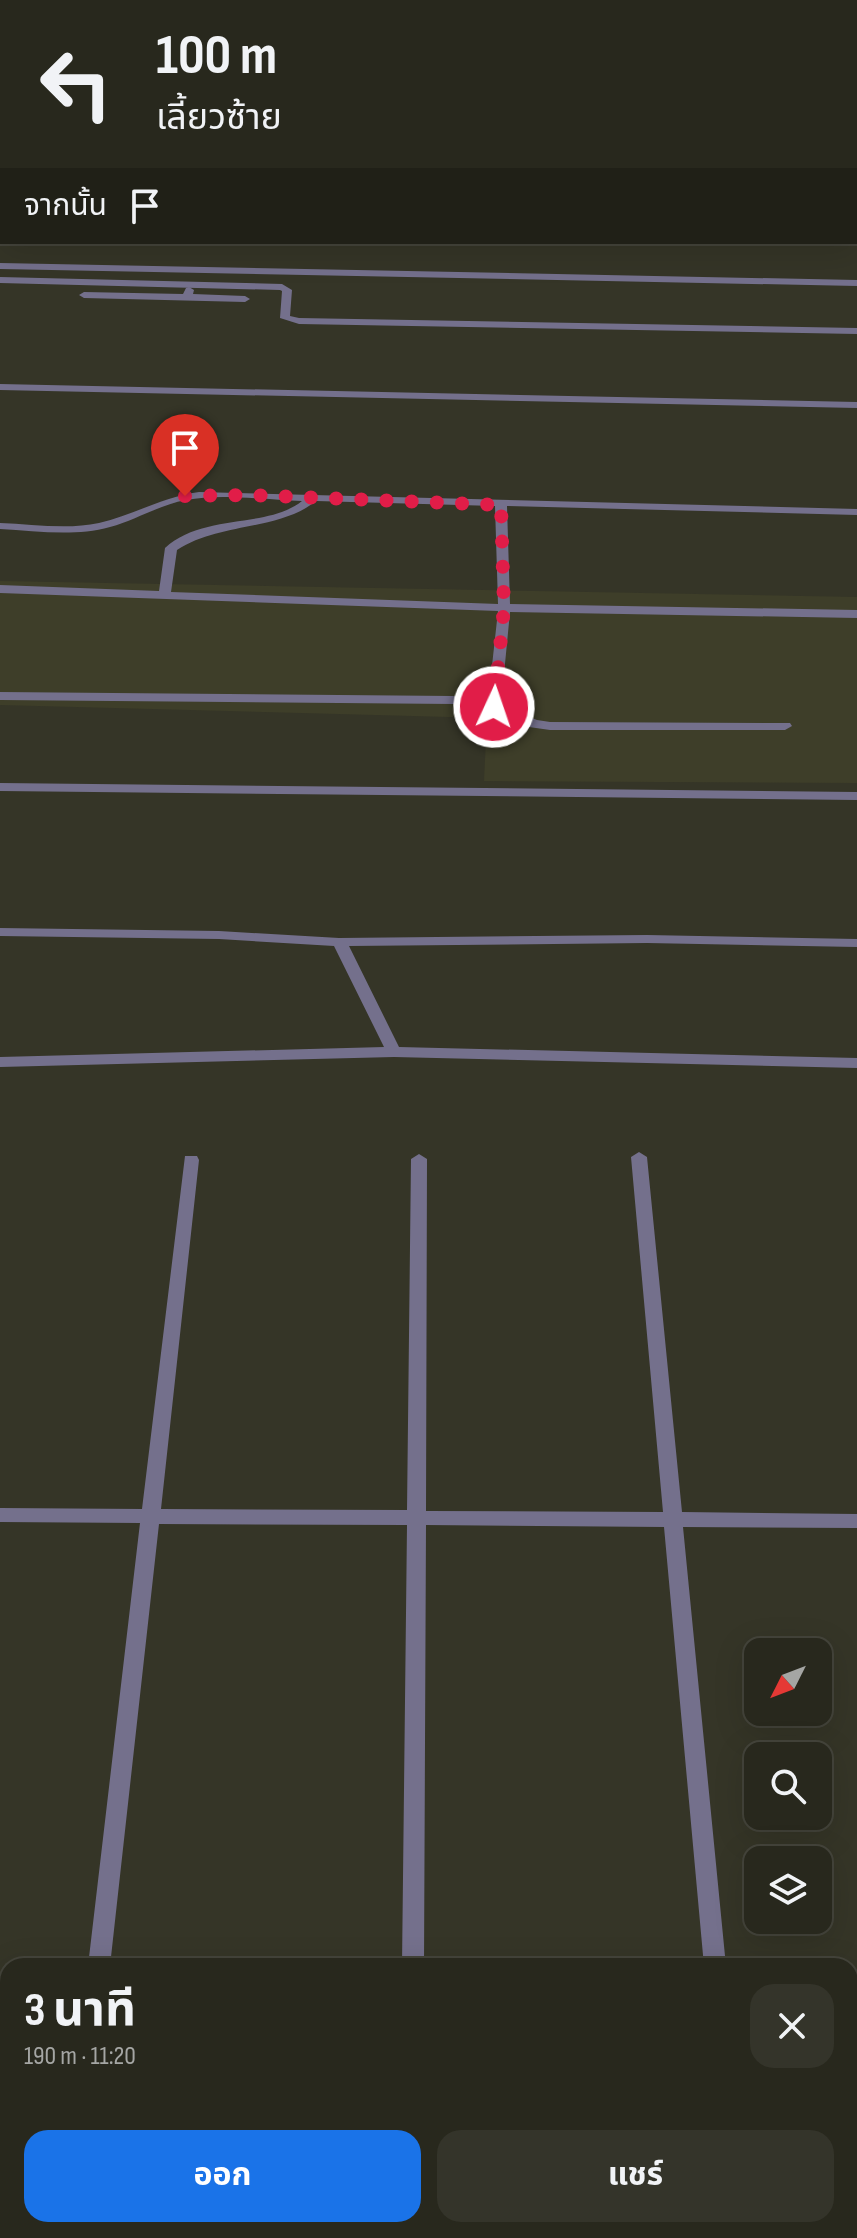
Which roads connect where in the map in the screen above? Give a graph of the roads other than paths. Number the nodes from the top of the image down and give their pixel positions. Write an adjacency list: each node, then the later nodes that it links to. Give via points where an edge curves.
1 (0, 266): 3 (street)
2 (0, 280): 4 (street)
3 (857, 283)
4 (191, 284): 6 (street); 8 (street, via 282,287 287,290 285,318 299,321)
5 (84, 295): 6 (street)
6 (187, 297): 7 (street)
7 (245, 299)
8 (857, 331)
9 (0, 387): 10 (street)
10 (857, 405)
11 (312, 499): 12 (street); 14 (street, via 199,495 158,503 92,528); 16 (street, via 294,512 227,523 181,540 171,548)
12 (501, 505): 13 (street); 17 (street)
13 (857, 512)
14 (0, 526)
15 (0, 589): 16 (street)
16 (165, 594): 17 (street)
17 (504, 608): 18 (street); 20 (street)
18 (857, 614)
19 (0, 696): 20 (street, via 453,700)
20 (494, 707): 21 (street, via 550,726)
21 (785, 726)
22 (0, 787): 23 (street)
23 (857, 796)
24 (0, 932): 25 (street)
25 (339, 942): 26 (street); 27 (street)
26 (857, 943)
27 (394, 1052): 28 (street); 29 (street)
28 (0, 1062)
29 (857, 1063)
30 (639, 1157): 36 (street)
31 (419, 1159): 35 (street)
32 (191, 1160): 34 (street)
33 (0, 1515): 34 (street)
34 (150, 1516): 35 (street); 38 (street)
35 (416, 1518): 36 (street); 39 (street)
36 (673, 1520): 37 (street); 40 (street)
37 (857, 1521)
38 (100, 1958)
39 (413, 1958)
40 (714, 1958)

